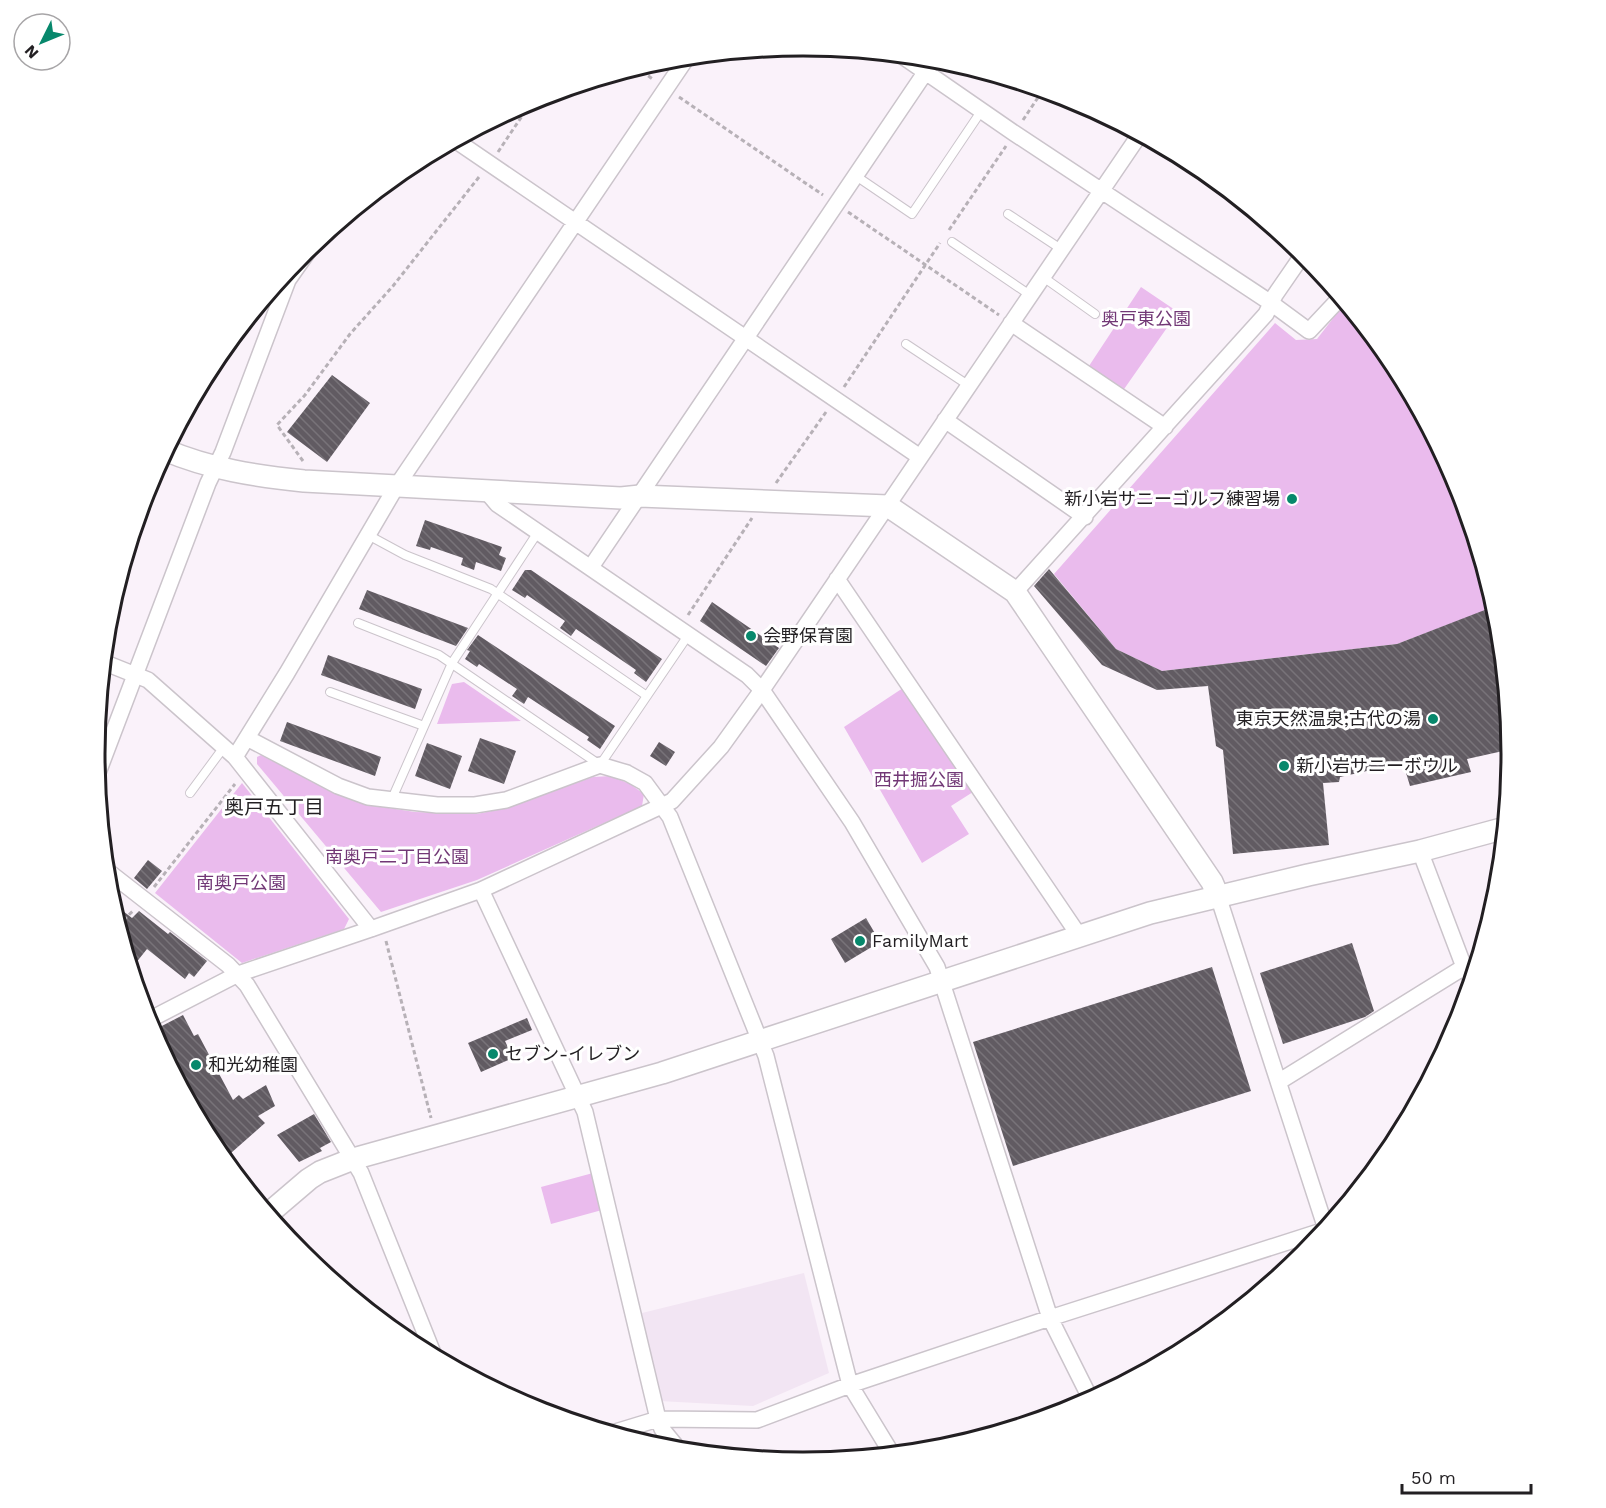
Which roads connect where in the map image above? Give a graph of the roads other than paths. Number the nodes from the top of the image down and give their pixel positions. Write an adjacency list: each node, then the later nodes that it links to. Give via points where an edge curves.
1 (917, 65): 4 (street)
2 (681, 67): 11 (street)
3 (928, 67): 4 (street)
4 (926, 71): 5 (street); 8 (street)
5 (982, 110): 8 (lane, via 912,214); 9 (street)
6 (1136, 140): 9 (street)
7 (462, 145): 11 (street)
8 (856, 176): 22 (street)
9 (1102, 190): 13 (street); 18 (street)
10 (1008, 214): 13 (lane)
11 (576, 221): 22 (street); 30 (street)
12 (952, 242): 17 (lane)
13 (1061, 249): 15 (street)
14 (1298, 261): 18 (street)
15 (1042, 278): 17 (street); 20 (lane)
16 (280, 290): 29 (street)
17 (1030, 295): 21 (street)
18 (1271, 303): 19 (street, via 1309,331); 26 (street, via 1266,314)
19 (1336, 303)
20 (1095, 314)
21 (1011, 323): 24 (street); 26 (street)
22 (746, 338): 28 (street); 32 (street)
23 (906, 344): 24 (lane)
24 (968, 385): 25 (street)
25 (945, 420): 28 (street); 34 (street)
26 (1165, 427): 34 (street)
27 (173, 453): 29 (street)
28 (920, 457): 33 (street)
29 (215, 468): 30 (street, via 304,481); 45 (street)
30 (396, 487): 31 (street); 36 (street)
31 (486, 491): 32 (street); 35 (street, via 496,504)
32 (640, 496): 33 (street); 37 (street)
33 (888, 506): 38 (street); 39 (street)
34 (1085, 517): 39 (street)
35 (538, 531): 37 (street); 40 (lane)
36 (368, 535): 40 (lane, via 405,555 483,584); 50 (street)
37 (591, 567): 42 (street)
38 (837, 579): 46 (street); 63 (street)
39 (1015, 592): 61 (street, via 1206,872)
40 (497, 594): 43 (lane); 48 (lane)
41 (358, 623): 43 (lane, via 439,654)
42 (684, 631): 46 (street); 48 (lane)
43 (452, 663): 49 (lane); 53 (lane)
44 (110, 664): 45 (street)
45 (136, 674): 51 (street, via 148,680); 52 (street)
46 (762, 690): 56 (street, via 721,747); 67 (street, via 852,822)
47 (330, 692): 49 (lane)
48 (647, 696): 53 (lane)
49 (424, 726): 55 (lane)
50 (247, 738): 51 (street); 55 (street, via 338,786)
51 (229, 752): 54 (lane); 62 (street)
52 (104, 757)
53 (600, 765): 55 (street, via 520,796 475,805); 56 (street, via 638,778 651,788)
54 (190, 793)
55 (391, 801)
56 (663, 806): 60 (street); 69 (street)
57 (1497, 830): 58 (street)
58 (1420, 851): 61 (street); 64 (street)
59 (116, 878): 65 (street)
60 (481, 891): 62 (street); 71 (street)
61 (1218, 896): 63 (street); 70 (street)
62 (377, 927): 65 (street)
63 (1080, 937): 67 (street)
64 (1467, 970)
65 (238, 974): 68 (street); 72 (street)
66 (1465, 974): 70 (street)
67 (942, 982): 69 (street); 76 (street)
68 (156, 1016)
69 (760, 1042): 71 (street); 78 (street)
70 (1280, 1081): 74 (street)
71 (580, 1097): 72 (street); 80 (street)
72 (353, 1159): 73 (street, via 320,1172); 77 (street)
73 (273, 1209)
74 (1323, 1220)
75 (1310, 1234): 76 (street)
76 (1050, 1317): 78 (street); 79 (street)
77 (429, 1344)
78 (850, 1385): 80 (street, via 757,1420); 83 (street)
79 (1087, 1391)
80 (658, 1419): 81 (street); 82 (street)
81 (624, 1429)
82 (671, 1440)
83 (888, 1448)

